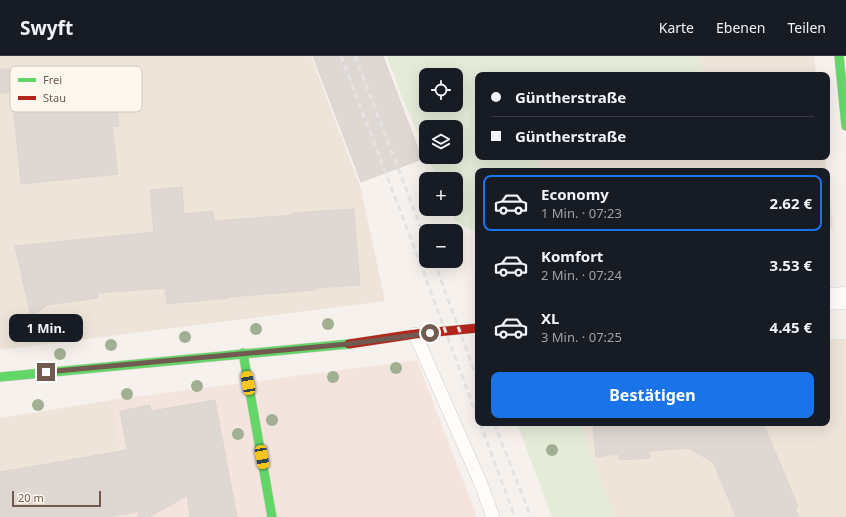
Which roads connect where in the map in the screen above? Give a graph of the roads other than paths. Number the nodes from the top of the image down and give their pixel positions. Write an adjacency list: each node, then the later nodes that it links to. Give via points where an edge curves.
1 (839, 56): 2 (street)
2 (846, 126)
3 (846, 298): 4 (street)
4 (830, 299)
5 (475, 328): 6 (street)
6 (415, 334): 7 (street, via 348,344); 10 (lane)
7 (243, 353): 8 (street); 9 (street)
8 (0, 377)
9 (272, 517)
10 (493, 517)

